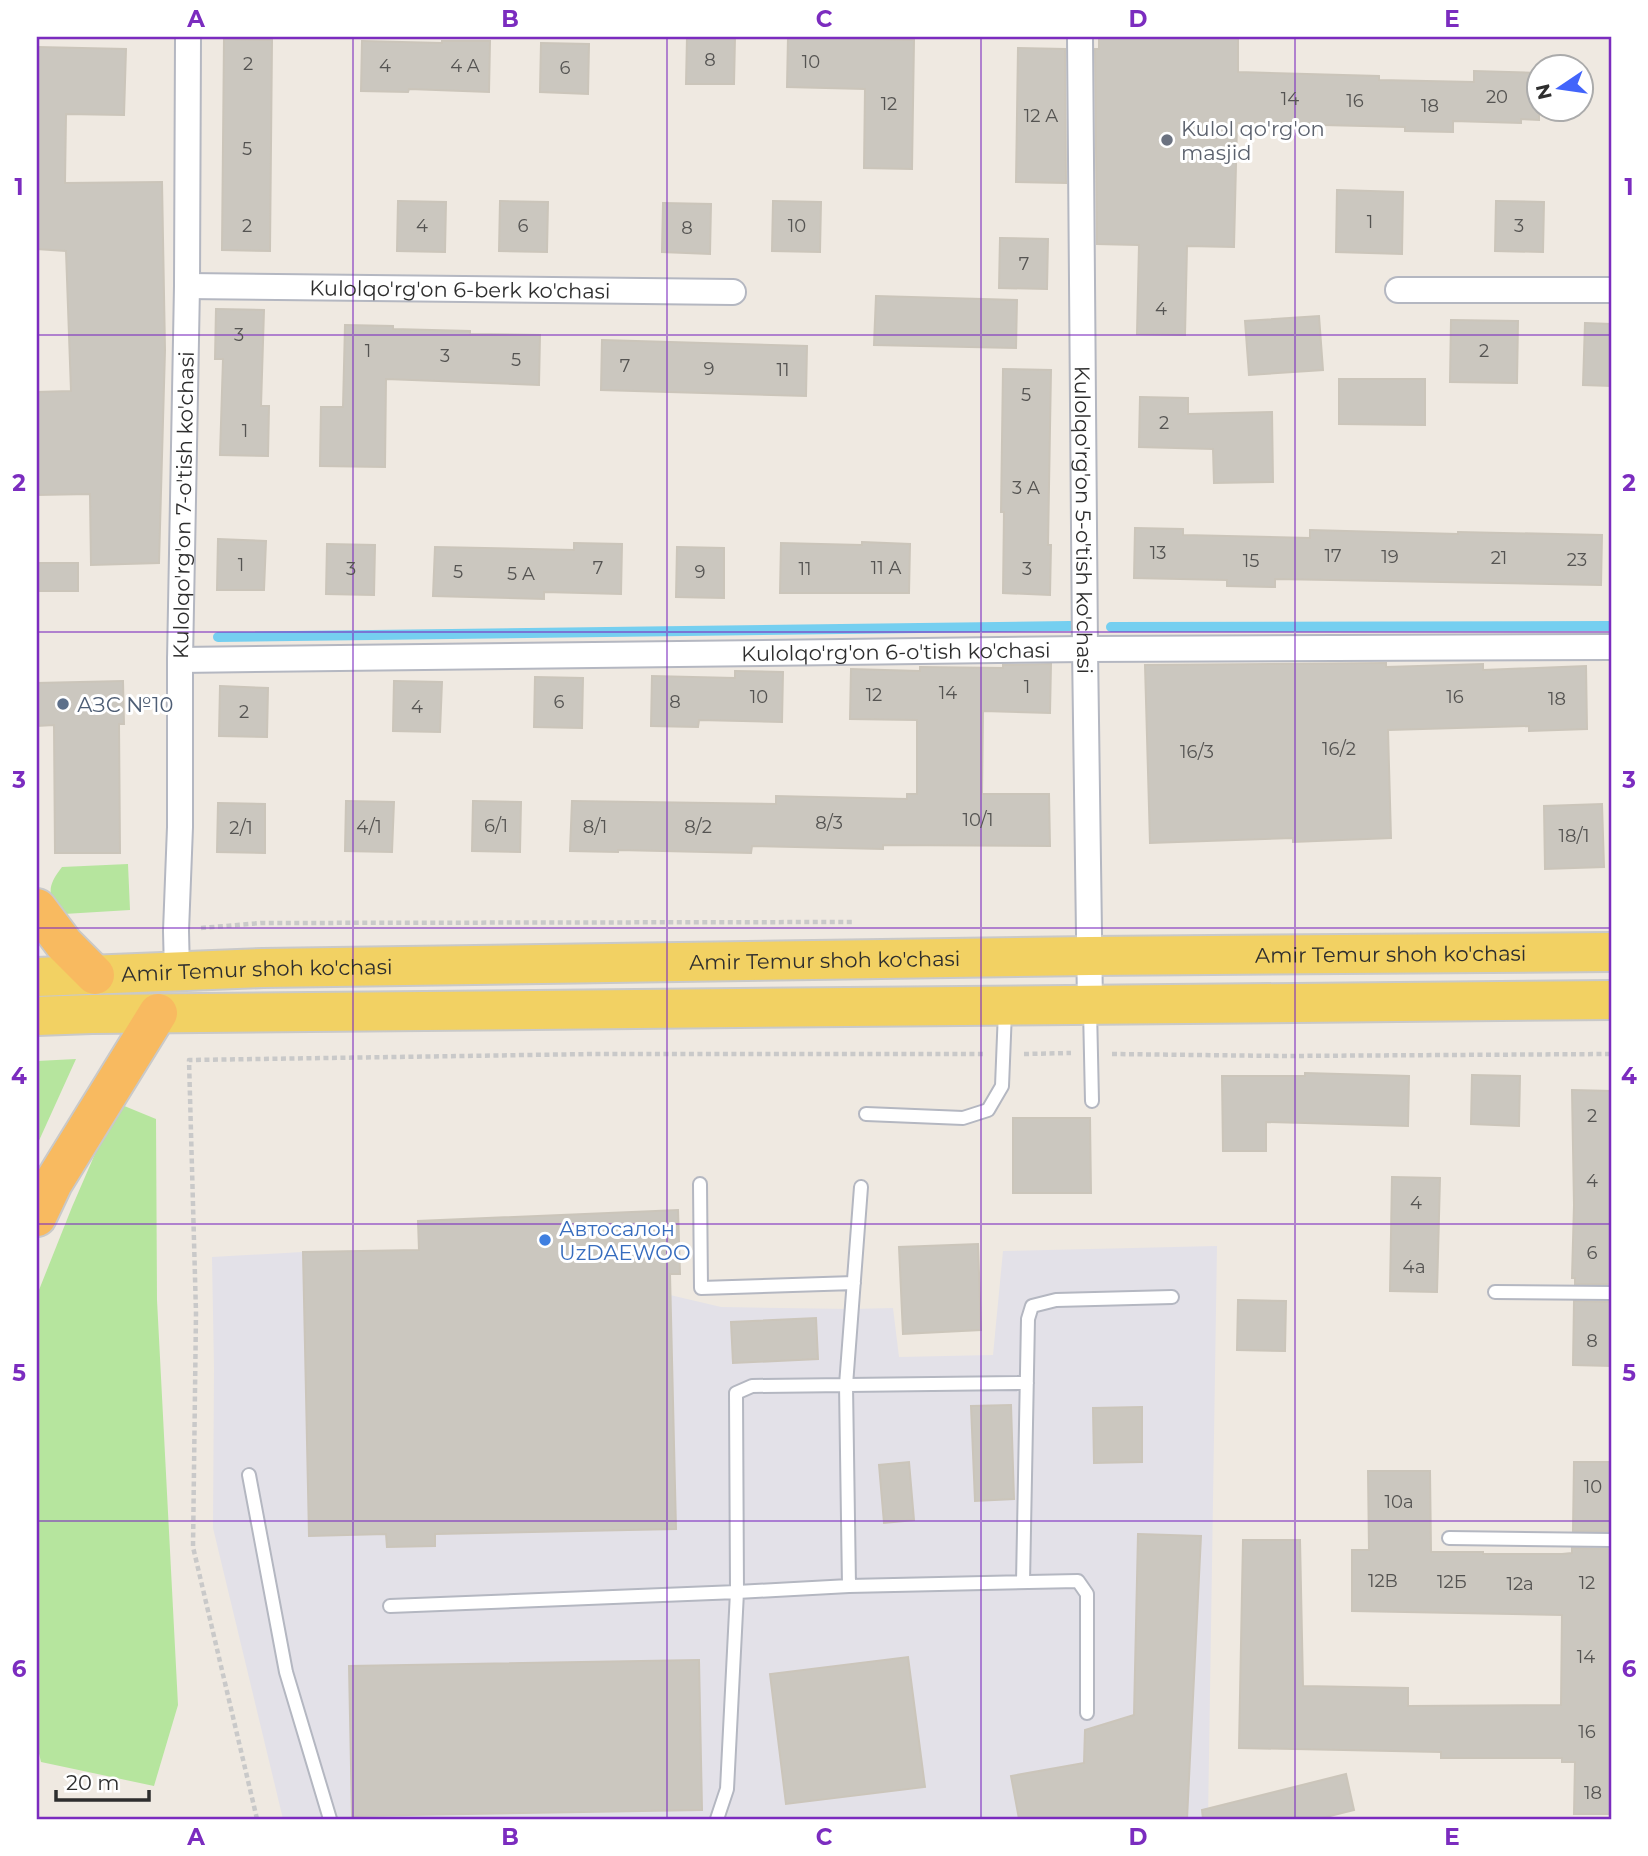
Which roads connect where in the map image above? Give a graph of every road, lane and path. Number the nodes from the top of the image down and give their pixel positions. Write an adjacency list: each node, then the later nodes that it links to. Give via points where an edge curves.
1 (188, 37): 3 (street, Kulolqo'rg'on 7-o'tish ko'chasi)
2 (1080, 37): 8 (street, Kulolqo'rg'on 5-o'tish ko'chasi)
3 (187, 286): 6 (street, Kulolqo'rg'on 6-berk ko'chasi); 9 (street, Kulolqo'rg'on 7-o'tish ko'chasi)
4 (1398, 290): 5 (street)
5 (1611, 290)
6 (733, 292)
7 (1611, 647): 8 (street, Kulolqo'rg'on 6-o'tish ko'chasi)
8 (1085, 649): 9 (street, Kulolqo'rg'on 6-o'tish ko'chasi); 14 (street, Kulolqo'rg'on 5-o'tish ko'chasi)
9 (180, 660): 12 (street, Kulolqo'rg'on 7-o'tish ko'chasi)
10 (37, 908): 16 (highway)
11 (855, 922): 12 (path, via 261,923)
12 (176, 931): 15 (street, Kulolqo'rg'on 7-o'tish ko'chasi)
13 (1611, 952): 14 (main road, Amir Temur shoh ko'chasi)
14 (1090, 956): 15 (main road, Amir Temur shoh ko'chasi); 19 (street, Kulolqo'rg'on 5-o'tish ko'chasi)
15 (177, 972): 16 (main road, Amir Temur shoh ko'chasi)
16 (95, 975): 17 (main road, Amir Temur shoh ko'chasi)
17 (37, 977)
18 (1611, 1000): 19 (main road, Amir Temur shoh ko'chasi)
19 (1090, 1005): 20 (main road, Amir Temur shoh ko'chasi); 23 (lane)
20 (1005, 1006): 21 (main road, Amir Temur shoh ko'chasi); 24 (lane)
21 (158, 1013): 22 (main road, Amir Temur shoh ko'chasi); 30 (highway, via 52,1183)
22 (37, 1016)
23 (1091, 1053): 24 (path); 25 (path); 26 (lane)
24 (1003, 1054): 27 (lane, via 1002,1086 988,1110 963,1118); 45 (path, via 189,1060 196,1313 192,1547)
25 (1611, 1054)
26 (1092, 1101)
27 (866, 1114)
28 (700, 1184): 31 (lane, via 701,1288)
29 (861, 1187): 31 (lane)
30 (37, 1217)
31 (854, 1283): 36 (lane)
32 (1495, 1292): 33 (lane)
33 (1611, 1293)
34 (1172, 1297): 35 (lane, via 1056,1300 1032,1306)
35 (1027, 1383): 36 (lane); 40 (lane)
36 (846, 1385): 41 (lane); 42 (lane, via 752,1386 736,1393)
37 (249, 1475): 46 (lane, via 286,1672)
38 (1449, 1538): 39 (lane)
39 (1611, 1540)
40 (1023, 1582): 41 (lane); 44 (lane, via 1078,1581 1087,1594)
41 (849, 1586): 42 (lane)
42 (737, 1592): 43 (lane); 47 (lane, via 727,1789)
43 (390, 1606)
44 (1087, 1713)
45 (257, 1819)
46 (330, 1819)
47 (717, 1819)

